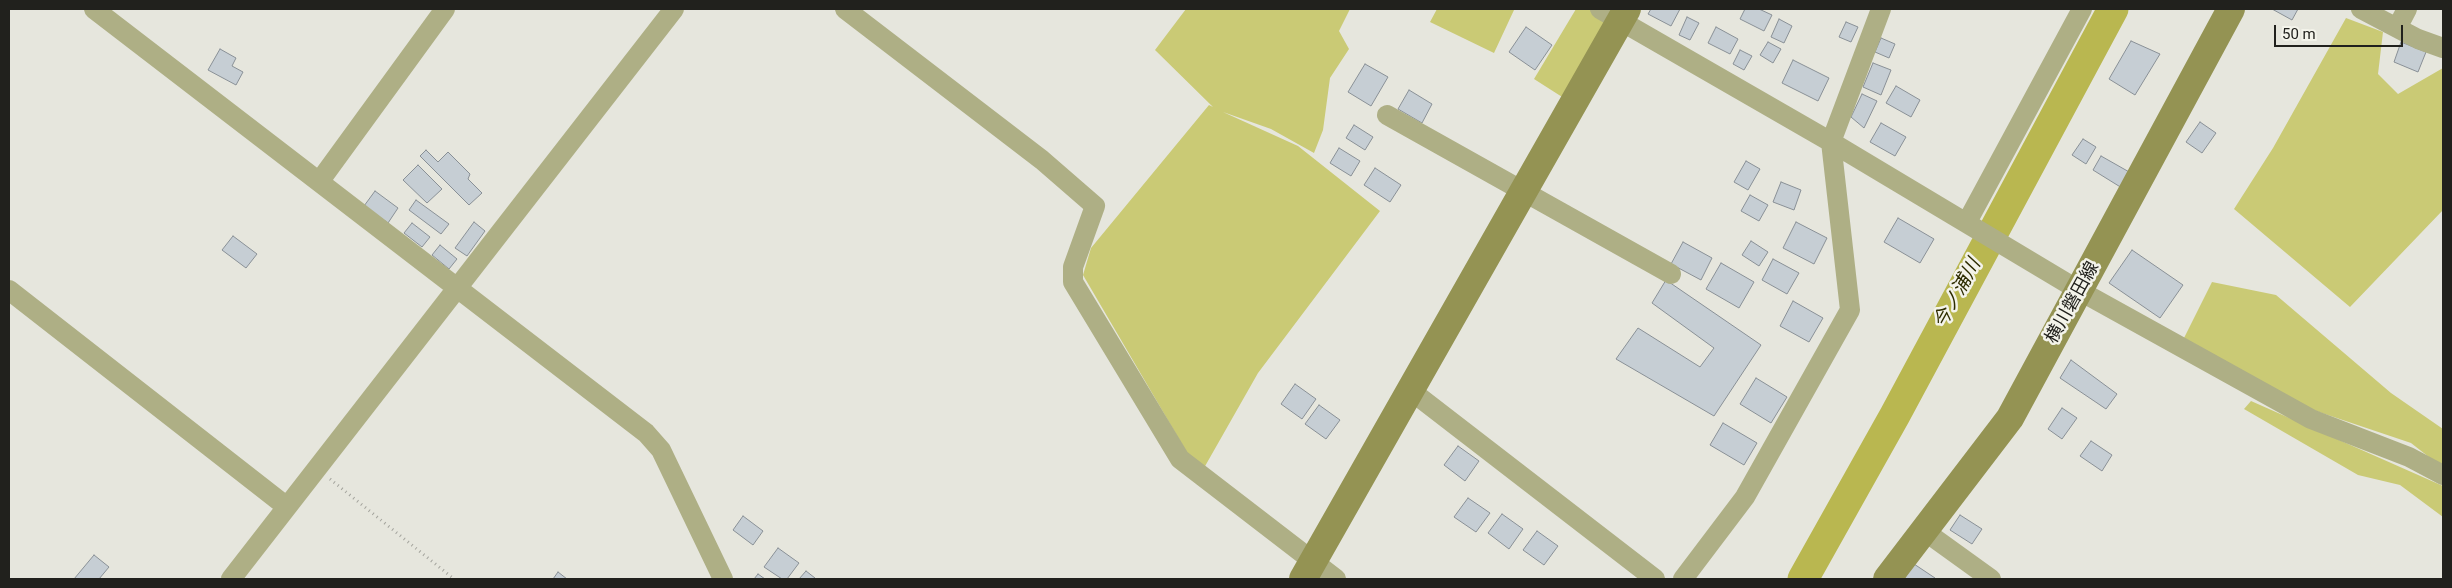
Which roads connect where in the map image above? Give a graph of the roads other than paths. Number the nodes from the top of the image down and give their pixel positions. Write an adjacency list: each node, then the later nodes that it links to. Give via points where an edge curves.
1 (94, 9): 15 (street)
2 (445, 9): 15 (street)
3 (674, 9): 19 (street)
4 (845, 9): 26 (street, via 1042,160 1095,206 1073,267 1073,282 1180,459)
5 (1881, 9): 14 (street)
6 (2082, 9): 17 (street)
7 (2231, 9): 21 (main road, 横川磐田線)
8 (2361, 9): 11 (street)
9 (2407, 9): 11 (street)
10 (1616, 12): 14 (street); 16 (main road)
11 (2397, 28): 12 (street)
12 (2443, 48)
13 (1387, 115): 16 (street)
14 (1831, 142): 17 (street); 31 (street, via 1850,310 1745,497)
15 (319, 182): 19 (street)
16 (1523, 191): 18 (street); 22 (main road)
17 (1968, 223): 21 (street)
18 (1671, 274)
19 (457, 288): 24 (street); 28 (street, via 646,433 661,450)
20 (9, 290): 24 (street)
21 (2080, 290): 23 (street, via 2311,419 2409,456); 25 (main road, 横川磐田線, via 2010,418)
22 (1410, 390): 26 (main road); 30 (street)
23 (2443, 475)
24 (287, 507): 27 (street)
25 (1923, 530): 32 (main road, 横川磐田線); 33 (street)
26 (1308, 570): 29 (street)
27 (231, 579)
28 (723, 579)
29 (1336, 579)
30 (1656, 579)
31 (1683, 579)
32 (1888, 579)
33 (1991, 579)

